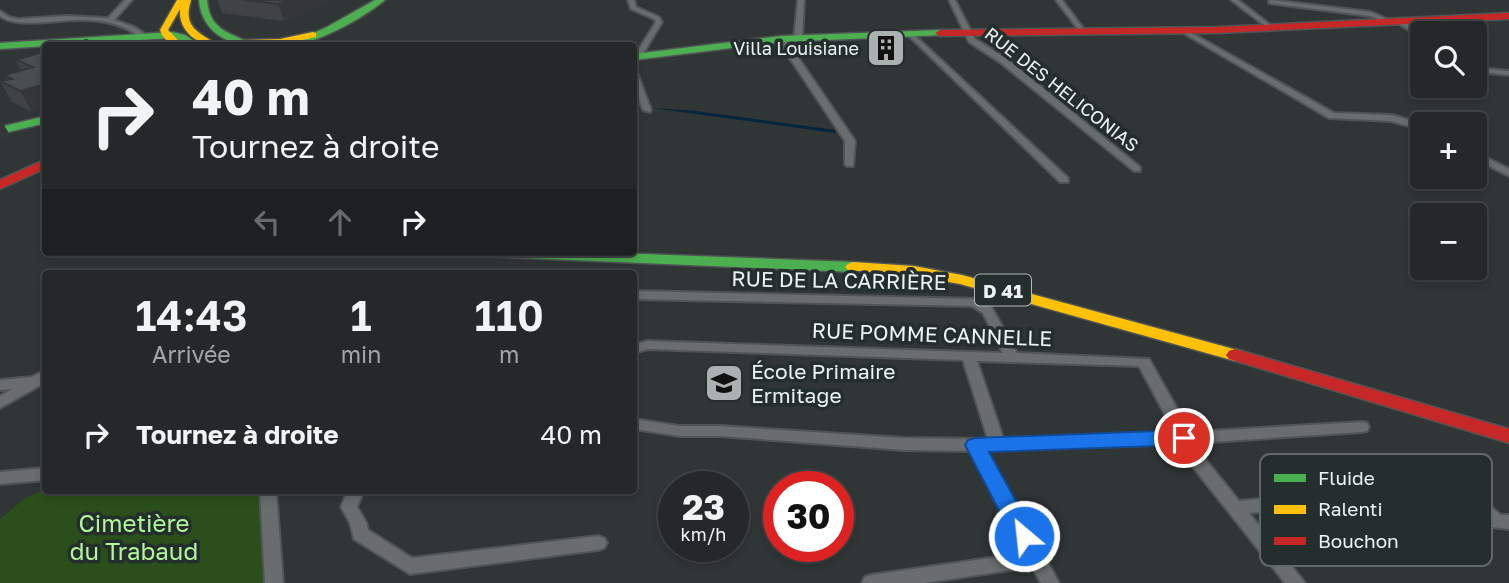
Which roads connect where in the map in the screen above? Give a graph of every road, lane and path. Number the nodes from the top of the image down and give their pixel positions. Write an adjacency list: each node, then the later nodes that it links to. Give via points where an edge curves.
1 (129, 0): 16 (street)
2 (181, 0): 26 (main road)
3 (187, 0): 32 (main road, via 182,22)
4 (197, 0): 33 (main road, via 192,14 198,27)
5 (202, 0): 34 (main road, via 206,22)
6 (381, 0): 29 (main road)
7 (631, 0): 37 (street, via 633,8 659,22)
8 (801, 0): 28 (street)
9 (953, 0): 22 (street)
10 (1059, 0): 23 (street)
11 (1234, 0): 19 (street)
12 (1271, 2): 13 (street)
13 (1296, 2): 18 (street)
14 (0, 13): 17 (street)
15 (1509, 16): 18 (main road)
16 (110, 20): 17 (street); 25 (street)
17 (2, 21)
18 (1394, 21): 19 (main road); 20 (street)
19 (1270, 27): 21 (main road)
20 (1410, 29)
21 (1182, 30): 23 (main road); 44 (street, via 1332,116 1392,118)
22 (968, 32): 23 (main road); 24 (main road); 49 (street, RUE DES HELICONIAS, via 982,48)
23 (1083, 32)
24 (909, 33): 28 (main road); 51 (street)
25 (145, 37): 26 (main road); 30 (main road)
26 (171, 37): 31 (main road)
27 (781, 38): 28 (main road); 38 (main road); 47 (street, via 850,141)
28 (798, 38)
29 (310, 41)
30 (64, 42)
31 (190, 42)
32 (208, 42)
33 (235, 42)
34 (237, 42)
35 (42, 43): 36 (main road)
36 (0, 46)
37 (637, 54)
38 (637, 57)
39 (1487, 70): 40 (street)
40 (1509, 73)
41 (637, 82): 42 (street)
42 (648, 110)
43 (42, 120): 45 (main road)
44 (1410, 123)
45 (0, 131)
46 (1487, 161): 50 (street)
47 (850, 164)
48 (42, 165): 52 (main road)
49 (1137, 169)
50 (1509, 173)
51 (1063, 180)
52 (0, 185)
53 (637, 250): 62 (main road, D 41, via 926,264 1043,290)
54 (577, 256): 65 (main road, D 41, via 872,268 962,279)
55 (637, 295): 58 (street, RUE DE LA CARRIÈRE, via 975,302 988,310)
56 (637, 348): 57 (street, RUE POMME CANNELLE)
57 (969, 356): 58 (street, RUE POMME CANNELLE); 67 (street)
58 (1013, 358): 66 (street, RUE POMME CANNELLE, via 1144,362)
59 (42, 379): 60 (street); 61 (street)
60 (0, 385)
61 (0, 403)
62 (1509, 420)
63 (637, 424): 68 (street, via 678,431)
64 (1362, 426): 66 (street)
65 (1509, 436)
66 (1184, 438): 67 (street); 74 (street)
67 (997, 444): 68 (street)
68 (975, 445): 79 (street)
69 (42, 474): 70 (street)
70 (0, 478)
71 (268, 494): 81 (street)
72 (354, 494): 78 (street, via 349,506 360,534 410,566)
73 (1260, 506): 74 (street)
74 (1236, 508): 77 (street)
75 (1492, 517): 76 (street)
76 (1509, 522)
77 (1260, 538)
78 (598, 543)
79 (1037, 559): 82 (street); 83 (street)
80 (1282, 566): 84 (street)
81 (274, 583)
82 (871, 583)
83 (1050, 583)
84 (1296, 583)

